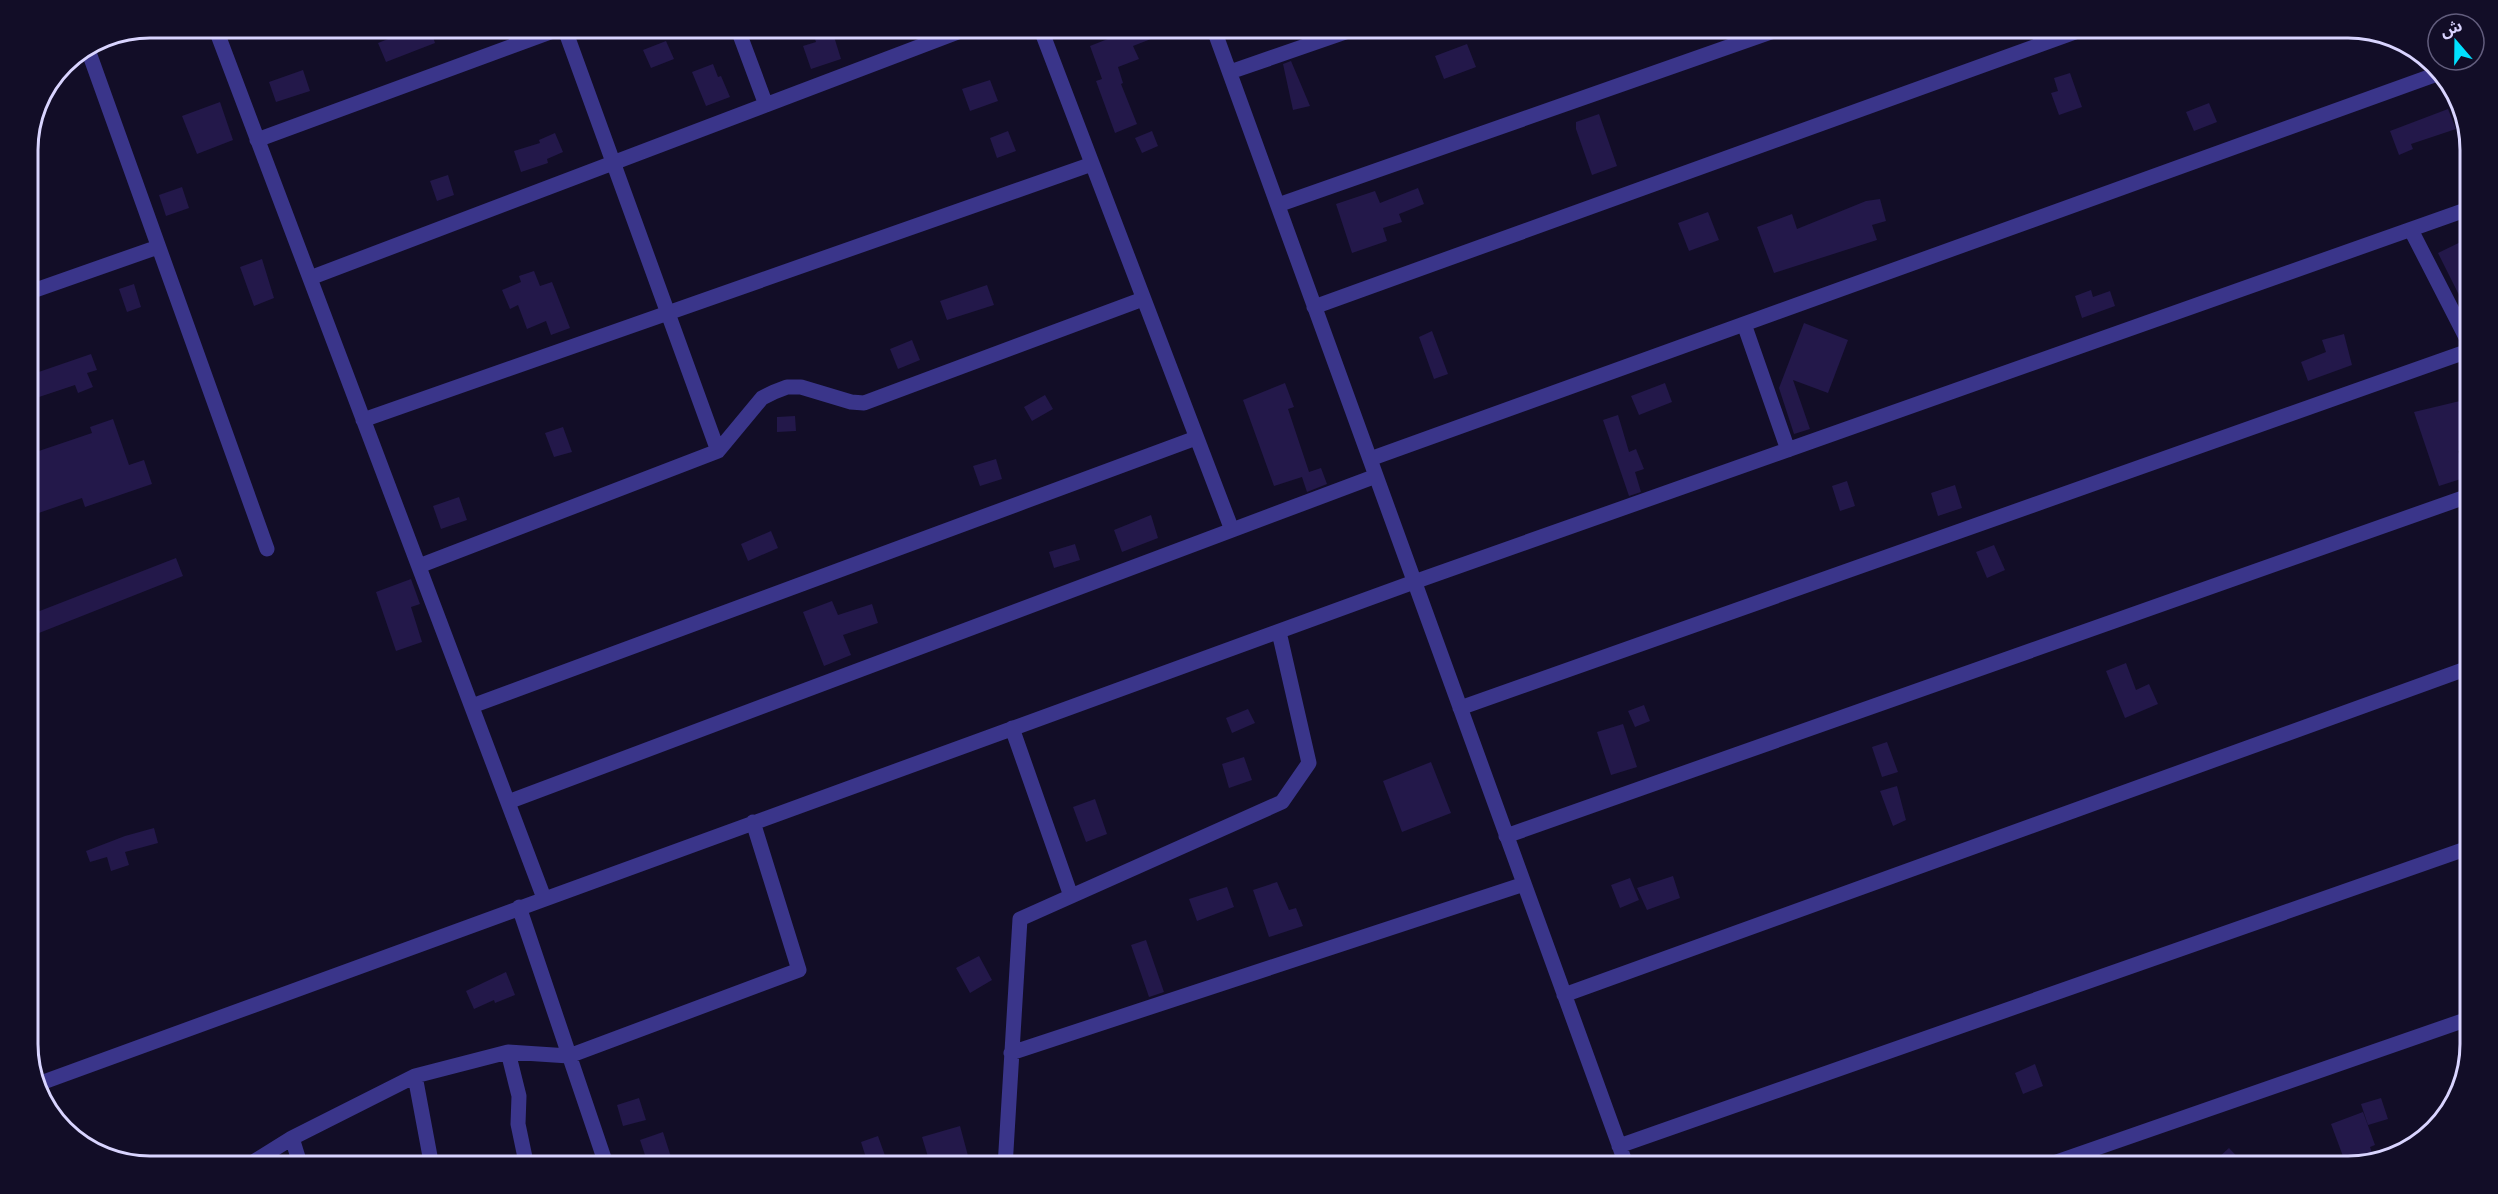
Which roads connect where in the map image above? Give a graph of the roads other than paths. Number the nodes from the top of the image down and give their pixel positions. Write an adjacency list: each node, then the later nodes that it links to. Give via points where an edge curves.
1 (219, 38): 15 (street)
2 (534, 38): 15 (street)
3 (568, 38): 16 (street)
4 (741, 38): 14 (street)
5 (942, 38): 14 (street)
6 (1044, 38): 17 (street)
7 (1217, 38): 12 (street)
8 (1328, 38): 12 (street)
9 (1754, 38): 18 (street)
10 (2060, 38): 25 (street)
11 (90, 55): 21 (street)
12 (1230, 72): 18 (street)
13 (2432, 75): 27 (street)
14 (766, 105): 16 (street)
15 (257, 140): 22 (street)
16 (614, 162): 22 (street); 26 (street)
17 (1092, 164): 24 (street); 26 (street)
18 (1278, 205): 25 (street)
19 (2460, 212): 20 (street)
20 (2411, 230): 28 (street); 32 (street)
21 (158, 247): 23 (street); 38 (street)
22 (310, 278): 30 (street)
23 (38, 289)
24 (1143, 299): 31 (street); 33 (street, via 864,403 813,389 787,387 762,398)
25 (1314, 307): 34 (street)
26 (668, 313): 30 (street); 33 (street)
27 (1744, 324): 32 (street); 34 (street)
28 (2460, 326)
29 (2460, 352): 44 (street)
30 (363, 420): 39 (street)
31 (1196, 438): 37 (street); 43 (street)
32 (1788, 450): 40 (street)
33 (718, 451): 39 (street)
34 (1370, 459): 35 (street)
35 (1376, 476): 37 (street); 40 (street)
36 (2460, 499): 48 (street)
37 (1232, 530): 46 (street)
38 (267, 549)
39 (419, 567): 43 (street)
40 (1414, 582): 41 (street); 44 (street)
41 (1279, 632): 45 (street); 51 (street, via 1309,763 1282,802)
42 (2460, 671): 54 (street)
43 (472, 706): 46 (street)
44 (1460, 708): 48 (street)
45 (1012, 728): 47 (street); 51 (street)
46 (508, 802): 52 (street)
47 (753, 822): 52 (street); 58 (street, via 799,970)
48 (1506, 836): 50 (street)
49 (2460, 851): 62 (street)
50 (1524, 884): 54 (street); 57 (street)
51 (1071, 896): 57 (street, via 1020,919)
52 (544, 898): 53 (street)
53 (519, 907): 58 (street); 60 (street)
54 (1564, 995): 62 (street)
55 (2460, 1022): 70 (street)
56 (508, 1052): 58 (street); 59 (street); 66 (street, via 519,1096 518,1124)
57 (1011, 1053): 68 (street)
58 (570, 1056): 67 (street)
59 (415, 1076): 61 (street); 65 (street)
60 (43, 1082)
61 (292, 1138): 63 (street); 64 (street)
62 (1619, 1146): 69 (street)
63 (263, 1156)
64 (298, 1156)
65 (430, 1156)
66 (525, 1156)
67 (603, 1156)
68 (1006, 1156)
69 (1623, 1156)
70 (2074, 1156)

